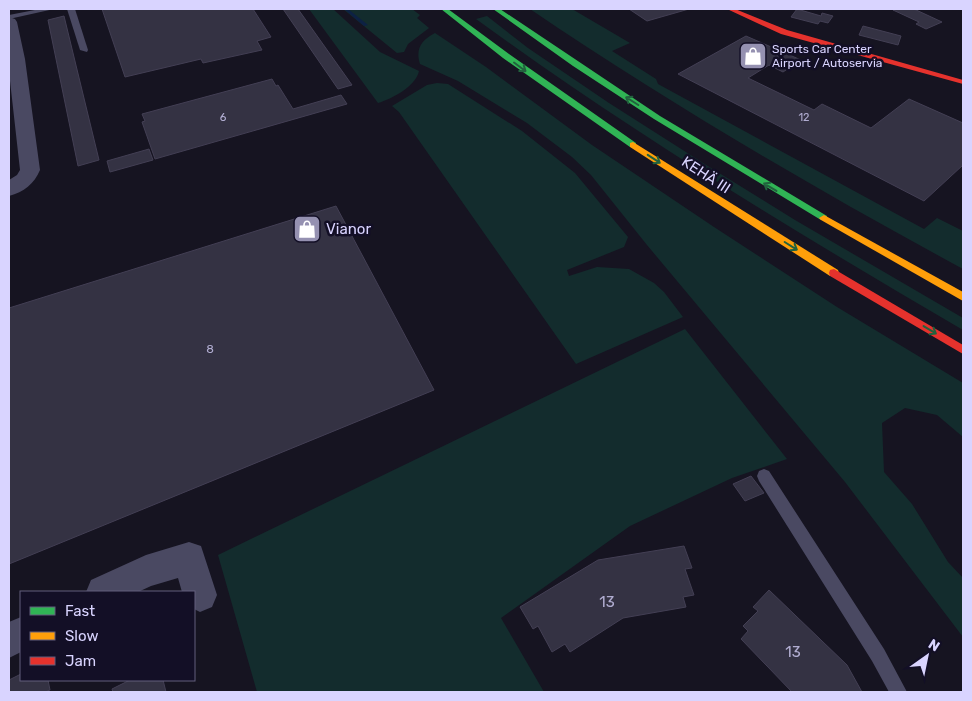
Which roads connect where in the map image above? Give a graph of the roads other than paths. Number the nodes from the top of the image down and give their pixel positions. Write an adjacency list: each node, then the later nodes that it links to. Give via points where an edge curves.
1 (50, 9): 7 (lane)
2 (71, 9): 10 (lane)
3 (430, 9): 9 (main road)
4 (444, 9): 9 (main road, KEHÄ III)
5 (496, 9): 14 (main road, KEHÄ III, one-way to 5, via 604,84)
6 (730, 9): 12 (main road, via 784,32 915,64)
7 (9, 17)
8 (9, 22): 11 (street)
9 (481, 38): 17 (main road, KEHÄ III, one-way to 17, via 704,192)
10 (84, 50)
11 (12, 60): 13 (street, via 30,170 26,180)
12 (963, 82)
13 (9, 189)
14 (842, 230): 15 (main road); 16 (main road, KEHÄ III)
15 (963, 288)
16 (963, 297)
17 (963, 350)
18 (764, 476): 21 (lane, via 878,655)
19 (105, 591): 20 (street, via 146,571 189,558)
20 (200, 595)
21 (898, 692)

